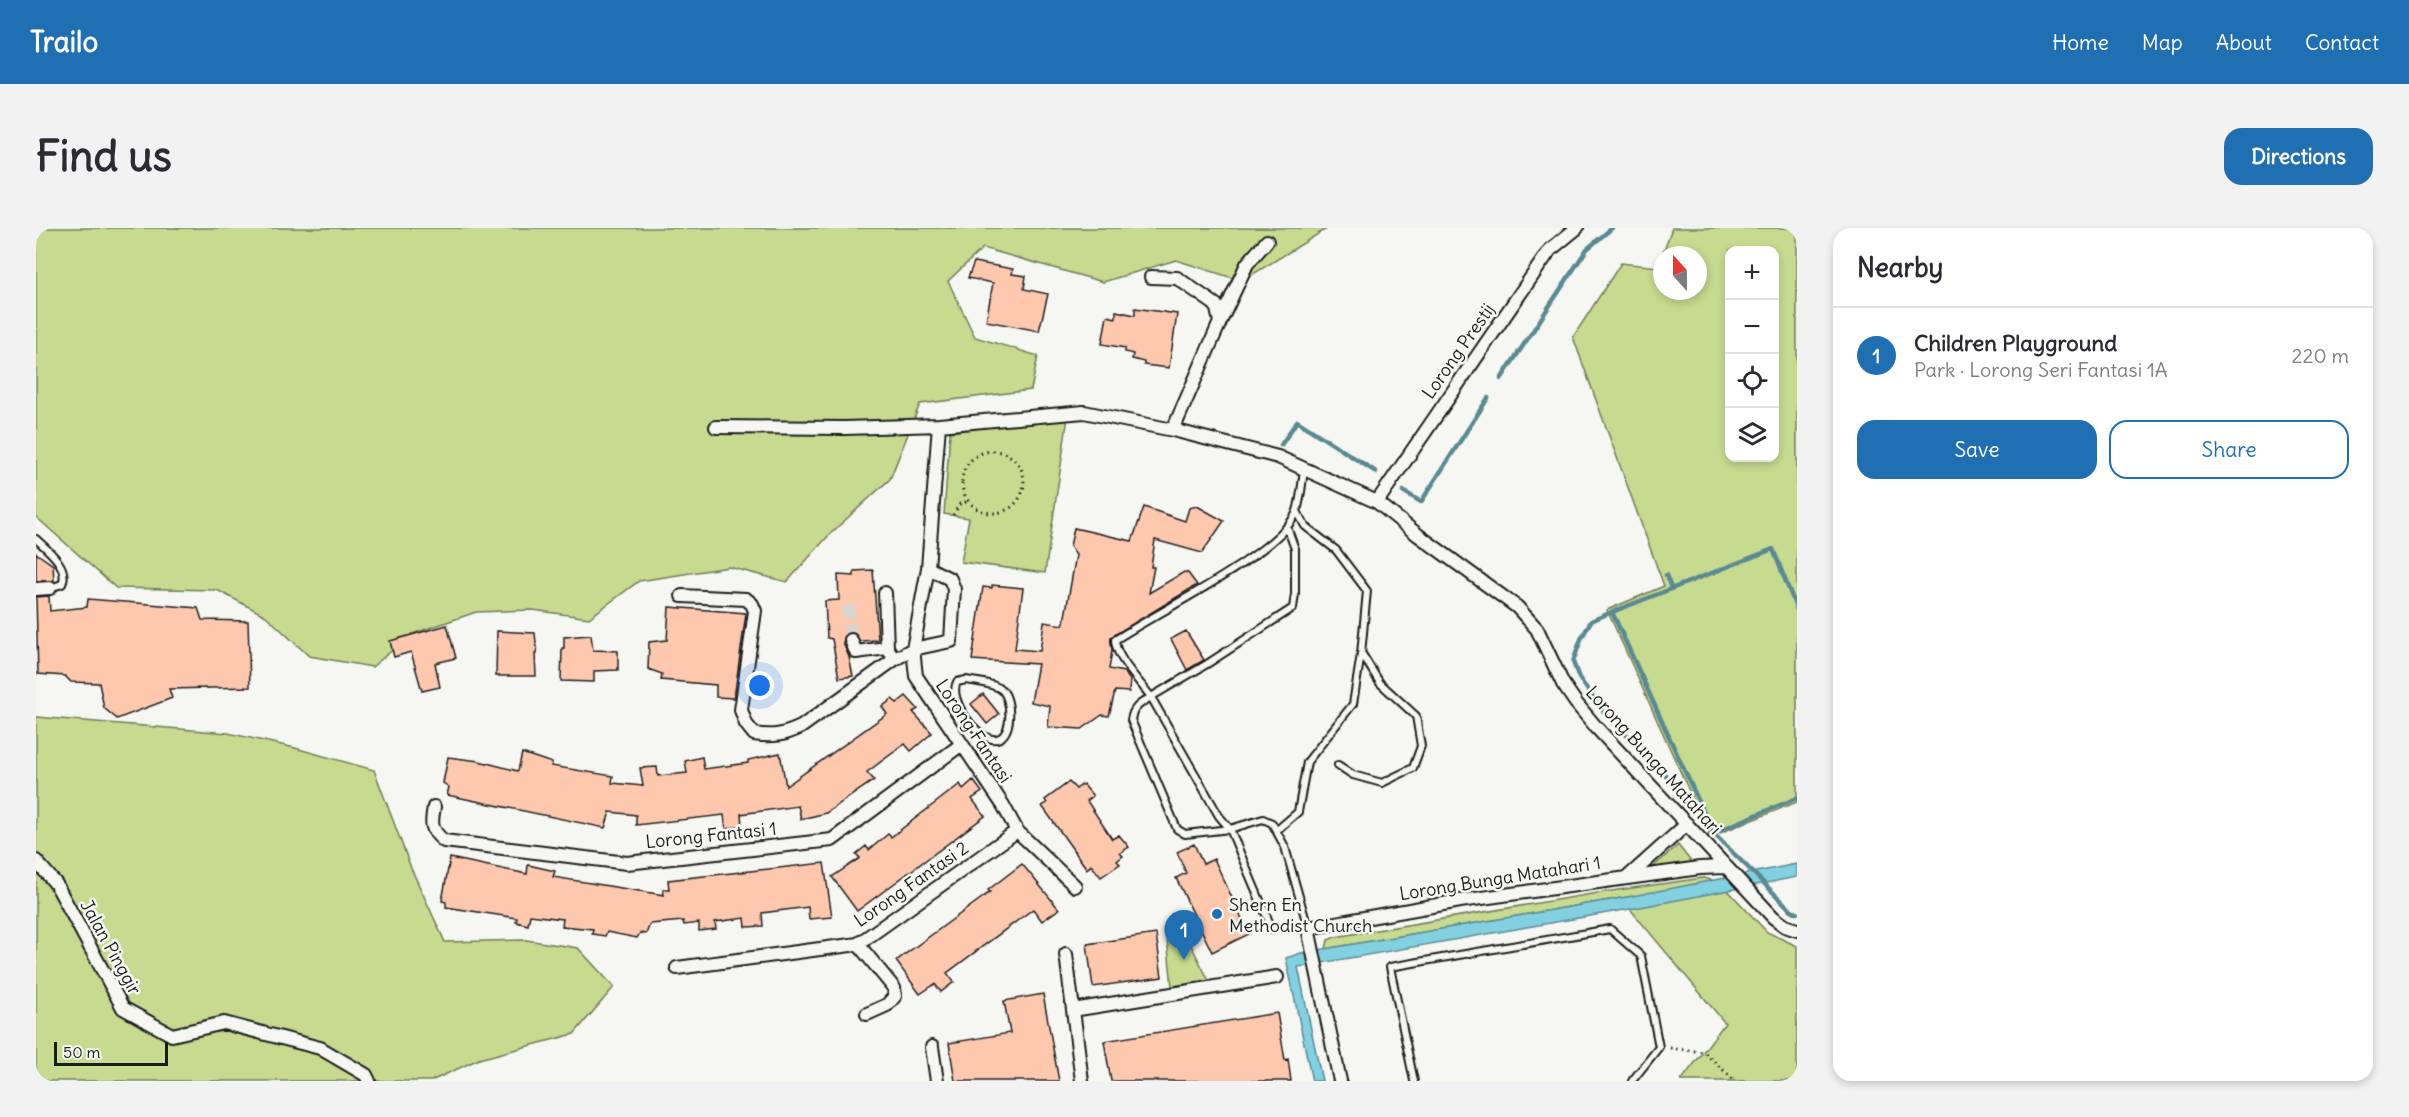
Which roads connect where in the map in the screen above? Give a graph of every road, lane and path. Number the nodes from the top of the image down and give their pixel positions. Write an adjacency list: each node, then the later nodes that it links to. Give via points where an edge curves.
1 (1577, 228): 10 (street, Lorong Prestij, via 1550,250)
2 (1267, 241): 4 (street, via 1247,264)
3 (1151, 277): 4 (street, via 1177,278 1216,305)
4 (1220, 322): 7 (street)
5 (939, 425): 6 (street, Lorong Bunga Matahari); 7 (street, Lorong Bunga Matahari, via 1084,412); 15 (street, Lorong Fantasi)
6 (716, 427)
7 (1173, 430): 8 (street, Lorong Bunga Matahari, via 1278,457)
8 (1304, 470): 10 (street, Lorong Bunga Matahari); 11 (lane)
9 (969, 501): 9 (path, via 962,483 963,473 974,457 983,452 1002,452 1018,463 1023,472 1022,494 1008,509 987,512); 12 (path, via 960,504)
10 (1377, 502): 30 (street, Lorong Bunga Matahari, via 1517,607 1537,629 1576,704)
11 (1297, 511): 13 (lane); 23 (lane, via 1305,526 1336,550 1367,591)
12 (953, 515)
13 (1287, 527): 24 (lane, via 1296,549 1293,608); 24 (lane, via 1244,562 1115,640 1115,647)
14 (36, 539): 16 (lane, via 63,568 62,584)
15 (928, 568): 21 (street, Lorong Fantasi); 21 (street, via 950,579 954,589 951,640)
16 (50, 588): 17 (street)
17 (36, 589)
18 (885, 593): 22 (street)
19 (682, 596): 22 (street, via 746,599 752,604 755,610 741,710 754,734 773,737 801,727)
20 (851, 640): 22 (street, via 856,652)
21 (913, 649): 22 (street); 26 (street, Lorong Fantasi, via 916,676)
22 (891, 654)
23 (1361, 654): 28 (lane, via 1380,683 1416,716 1421,746 1413,768 1382,783 1353,775); 32 (lane, via 1353,704 1307,762 1298,812)
24 (1151, 697): 31 (lane); 31 (lane, via 1138,705 1131,720 1177,829 1185,834)
25 (959, 709): 25 (lane, via 957,682 966,680 1001,689 1010,714 1005,734 996,740 987,737); 26 (lane)
26 (945, 717): 27 (street, Lorong Fantasi)
27 (962, 744): 29 (street, Lorong Fantasi 1, via 832,840 627,863 444,841 431,825); 33 (street, Lorong Fantasi)
28 (1338, 765)
29 (434, 807)
30 (1687, 824): 35 (street, Lorong Bunga Matahari); 36 (street, Lorong Bunga Matahari 1)
31 (1230, 829): 32 (lane, via 1263,819); 39 (lane)
32 (1277, 830): 38 (lane)
33 (1017, 831): 37 (street, Lorong Fantasi); 41 (street, Lorong Fantasi 2)
34 (36, 861): 49 (street, Jalan Pinggir, via 56,884 123,1008 172,1035 224,1023 320,1048 366,1075)
35 (1725, 867): 36 (street, Lorong Bunga Matahari 1); 40 (street, Lorong Bunga Matahari, via 1773,917)
36 (1628, 877): 38 (street, Lorong Bunga Matahari 1)
37 (1075, 886)
38 (1308, 928): 52 (street)
39 (1272, 929)
40 (1797, 930)
41 (858, 944): 43 (street, Lorong Fantasi 2); 46 (street, via 894,988 896,996)
42 (1066, 954): 45 (street)
43 (677, 968)
44 (1277, 977): 45 (street)
45 (1073, 1010): 51 (street)
46 (867, 1014)
47 (932, 1047): 50 (street)
48 (1659, 1047): 53 (lane, via 1641,956 1610,929 1390,967); 54 (lane); 55 (path, via 1704,1052)
49 (369, 1081)
50 (937, 1081)
51 (1082, 1081)
52 (1340, 1081)
53 (1414, 1081)
54 (1632, 1081)
55 (1735, 1081)

